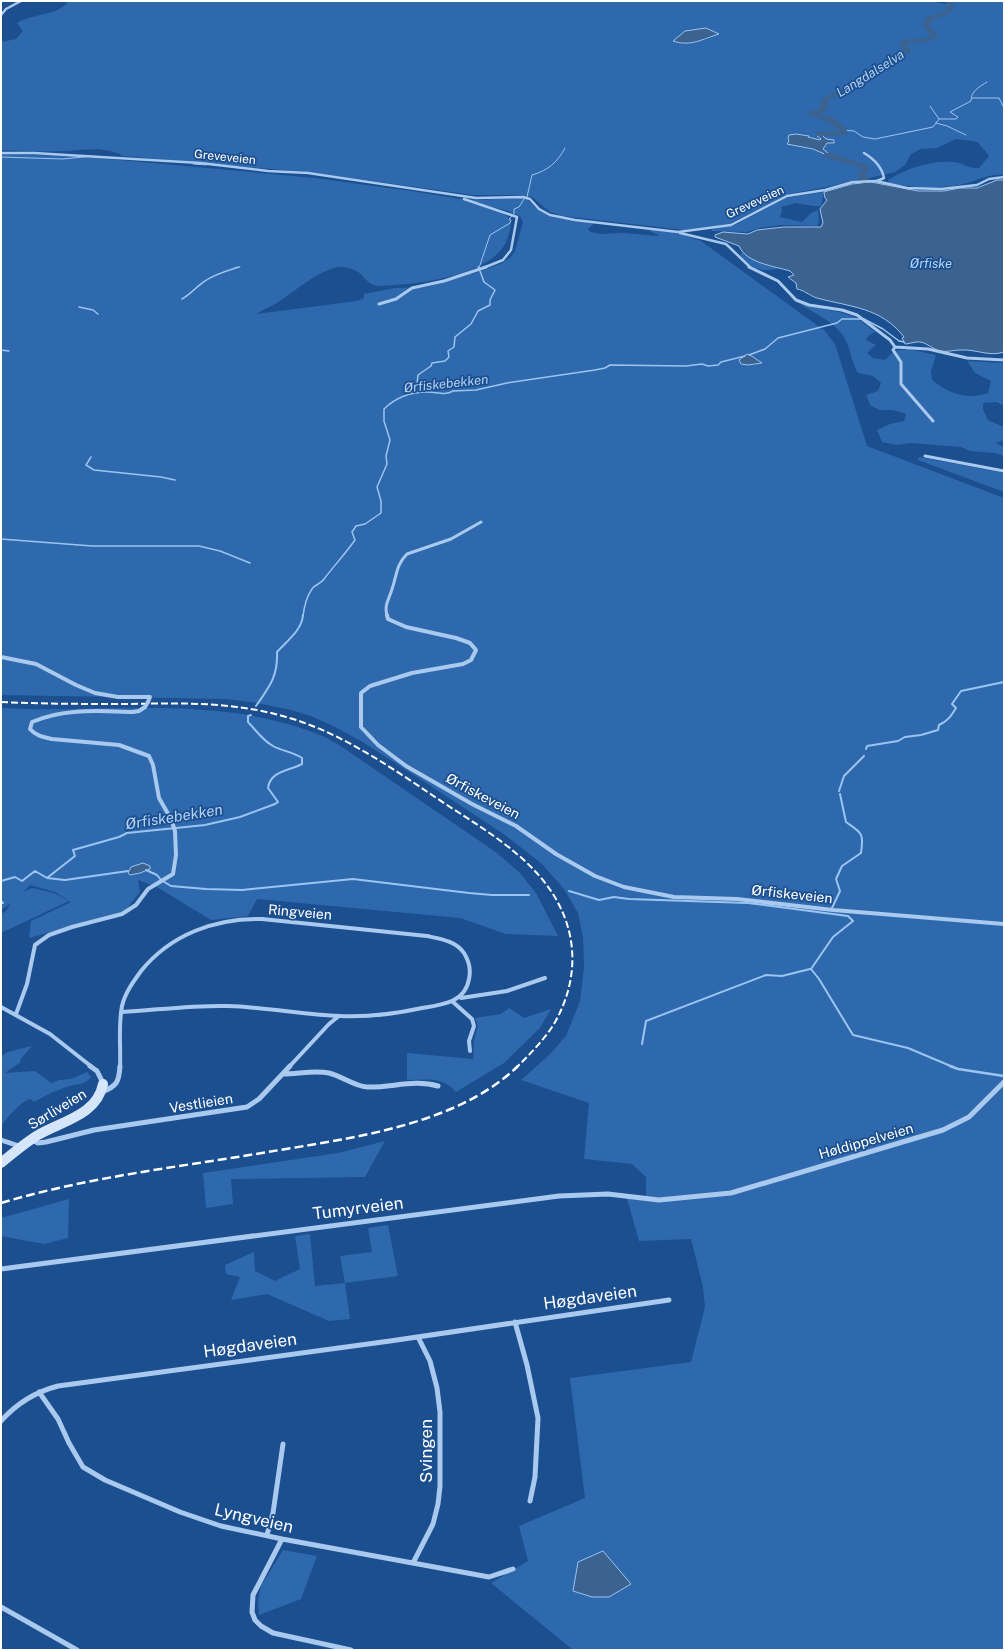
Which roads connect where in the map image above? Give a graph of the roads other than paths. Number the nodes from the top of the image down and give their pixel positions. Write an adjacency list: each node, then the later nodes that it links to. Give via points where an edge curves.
1 (21, 1): 2 (street, via 6,9)
2 (1, 15)
3 (1, 153): 7 (street, Greveveien, via 109,157 308,173)
4 (864, 153): 6 (street, via 884,174 884,178)
5 (1004, 177): 6 (street, Greveveien, via 989,179 971,186 930,189 907,188)
6 (876, 181): 8 (street, Greveveien, via 787,196 731,225)
7 (446, 194): 8 (street, Greveveien, via 480,199 523,197 530,199 539,209 550,215); 9 (street, Greveveien, via 517,217 511,250 503,260 494,265 412,288 396,299)
8 (678, 232): 10 (street, via 726,244 748,267 778,281 793,297 805,304 857,315 890,340)
9 (379, 304)
10 (894, 346): 11 (street, via 928,349 967,358); 12 (street, via 893,350 901,362 902,384)
11 (1004, 360)
12 (933, 421)
13 (925, 456): 14 (street)
14 (1004, 471)
15 (481, 522): 17 (street, Ørfiskeveien, via 451,539 407,554 395,573 392,589 386,601 385,613 388,619 406,627 456,638 470,643 476,650 471,660 463,664 412,673 370,686 361,693 361,728 378,745 406,766 516,826 556,854 595,876 624,887 674,897 713,897)
16 (1, 657): 23 (street, bridge, via 36,664 95,693 150,697 145,707 139,711 47,715 32,722 30,729 52,739 119,744 149,756 158,795 174,828 176,867 173,874 147,890 136,905 122,914 49,935 38,942 33,951 27,984)
17 (1004, 924)
18 (545, 978): 19 (street, via 528,982 518,988)
19 (461, 998): 20 (street); 22 (street, Ringveien, via 468,987 468,957 456,944 447,940 353,928 243,919 205,927 182,937 162,950 133,982 125,996)
20 (454, 1002): 24 (street, via 397,1013); 25 (street, via 472,1019 474,1026 469,1041)
21 (1, 1007): 23 (street, Sørliveien)
22 (122, 1012): 24 (street, via 228,1006); 29 (street, Ringveien, via 119,1079 112,1088)
23 (16, 1014): 29 (street, Sørliveien, via 38,1026 93,1067 100,1074)
24 (339, 1016): 26 (street, Vestlieien)
25 (470, 1051)
26 (282, 1074): 28 (street, via 322,1072 367,1086 424,1083); 31 (street, Vestlieien, via 253,1104 241,1109 94,1130 46,1142)
27 (1004, 1082): 34 (street, Høldippelveien, via 969,1117 943,1130 742,1190)
28 (438, 1086)
29 (102, 1088): 31 (street, Sørliveien, via 98,1101 89,1108)
30 (1, 1140): 32 (street)
31 (31, 1140): 32 (street, Sørliveien)
32 (21, 1147): 33 (street, Sørliveien)
33 (1, 1162)
34 (719, 1194): 35 (street, Tumyrveien, via 673,1199 602,1194 559,1196)
35 (1, 1269)
36 (669, 1300): 37 (street, Høgdaveien)
37 (515, 1322): 38 (street, Høgdaveien); 42 (street, via 538,1418 535,1477)
38 (418, 1337): 39 (street, Høgdaveien, via 58,1386); 45 (street, Svingen, via 432,1364 438,1388 440,1489 433,1526)
39 (39, 1392): 40 (street, Høgdaveien, via 21,1400); 43 (street, Lyngveien, via 58,1419 79,1462 88,1471 180,1512 221,1526)
40 (1, 1421)
41 (282, 1444): 43 (street, via 276,1495)
42 (530, 1501)
43 (267, 1535): 44 (street, Lyngveien)
44 (282, 1539): 45 (street, Lyngveien); 49 (street, via 253,1595 255,1620 261,1627 273,1633)
45 (413, 1563): 46 (street, Lyngveien, via 489,1577)
46 (514, 1569)
47 (1, 1607): 48 (street)
48 (77, 1650)
49 (351, 1650)

